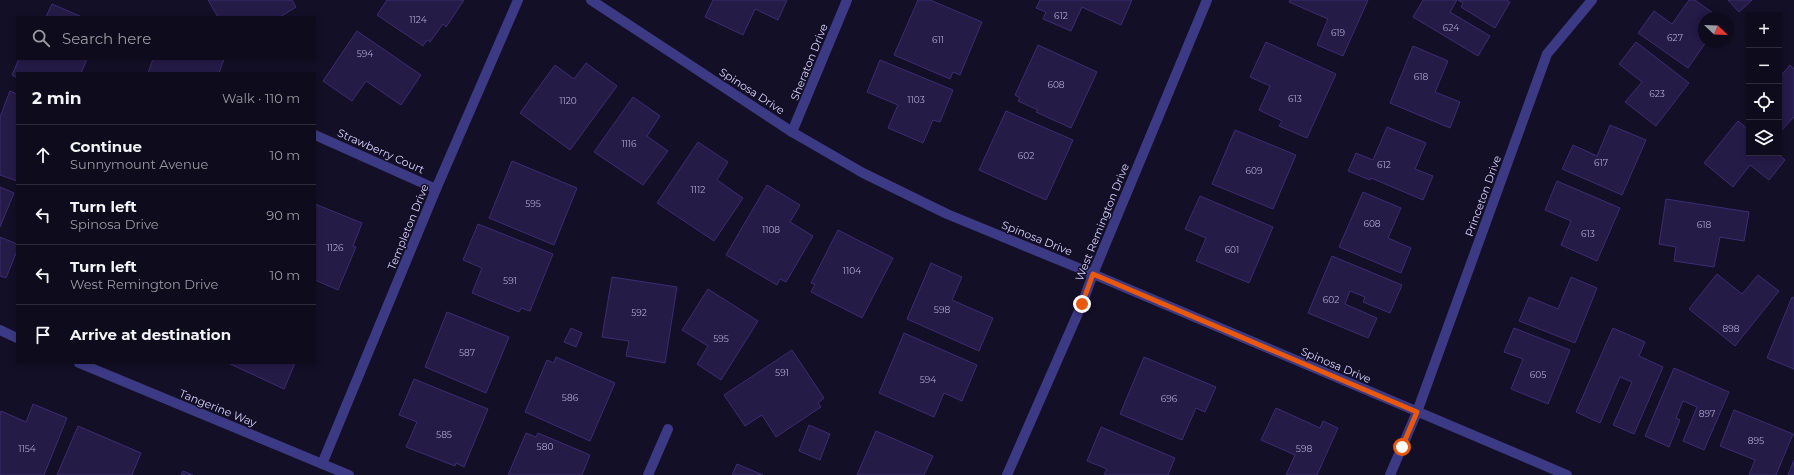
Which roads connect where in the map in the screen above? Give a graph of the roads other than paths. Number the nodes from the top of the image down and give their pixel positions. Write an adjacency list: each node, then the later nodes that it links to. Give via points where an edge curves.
1 (518, 0): 8 (street, Templeton Drive)
2 (592, 0): 6 (street, Spinosa Drive)
3 (847, 0): 6 (street, Sheraton Drive)
4 (1207, 0): 9 (street, West Remington Drive)
5 (1592, 0): 13 (street, Princeton Drive, via 1547,54)
6 (792, 132): 9 (street, Spinosa Drive, via 863,173 947,214)
7 (316, 135): 8 (street, Strawberry Court)
8 (436, 189): 15 (street, Templeton Drive)
9 (1093, 274): 13 (street, Spinosa Drive); 18 (street, West Remington Drive)
10 (0, 330): 11 (street)
11 (16, 338)
12 (81, 364): 15 (street, Tangerine Way)
13 (1417, 412): 19 (street, Princeton Drive); 20 (street, Spinosa Drive)
14 (668, 429): 17 (street)
15 (322, 464): 16 (street, Tangerine Way)
16 (349, 475)
17 (648, 475)
18 (1007, 475)
19 (1390, 475)
20 (1567, 475)

